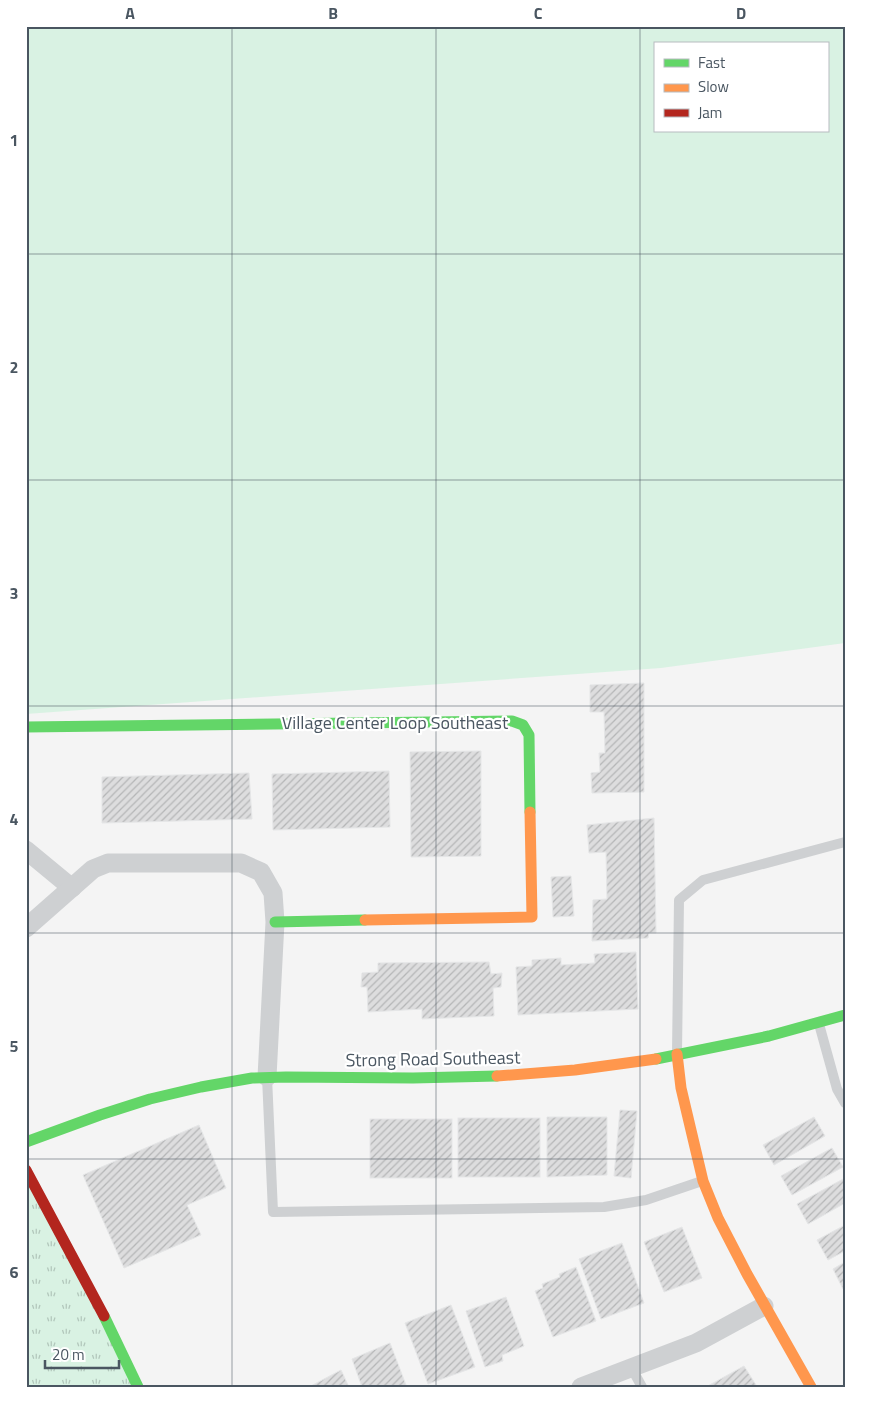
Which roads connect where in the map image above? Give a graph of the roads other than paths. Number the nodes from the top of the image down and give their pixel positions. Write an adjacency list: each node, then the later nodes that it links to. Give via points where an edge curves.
1 (26, 727): 5 (street, Village Center Loop Southeast, via 512,721 523,726 529,736 532,917)
2 (845, 842): 9 (lane, via 703,880 679,900)
3 (26, 850): 4 (street)
4 (72, 888): 5 (street, via 93,869 108,863 241,863 261,872 273,893); 6 (street)
5 (275, 922): 10 (street)
6 (26, 928)
7 (845, 1015): 8 (street, Strong Road Southeast)
8 (818, 1023): 9 (street, Strong Road Southeast); 11 (lane, via 837,1089)
9 (677, 1054): 10 (street, Strong Road Southeast, via 535,1074 442,1078); 14 (street, via 681,1088)
10 (267, 1077): 12 (street, Strong Road Southeast, via 143,1100 76,1121); 14 (lane, via 273,1212 604,1207 646,1200)
11 (845, 1103)
12 (26, 1142)
13 (26, 1170): 17 (street)
14 (703, 1181): 15 (street, via 718,1218)
15 (764, 1306): 16 (street, via 696,1344); 20 (street)
16 (631, 1367): 18 (street); 19 (lane)
17 (138, 1387)
18 (581, 1387)
19 (642, 1387)
20 (810, 1387)

